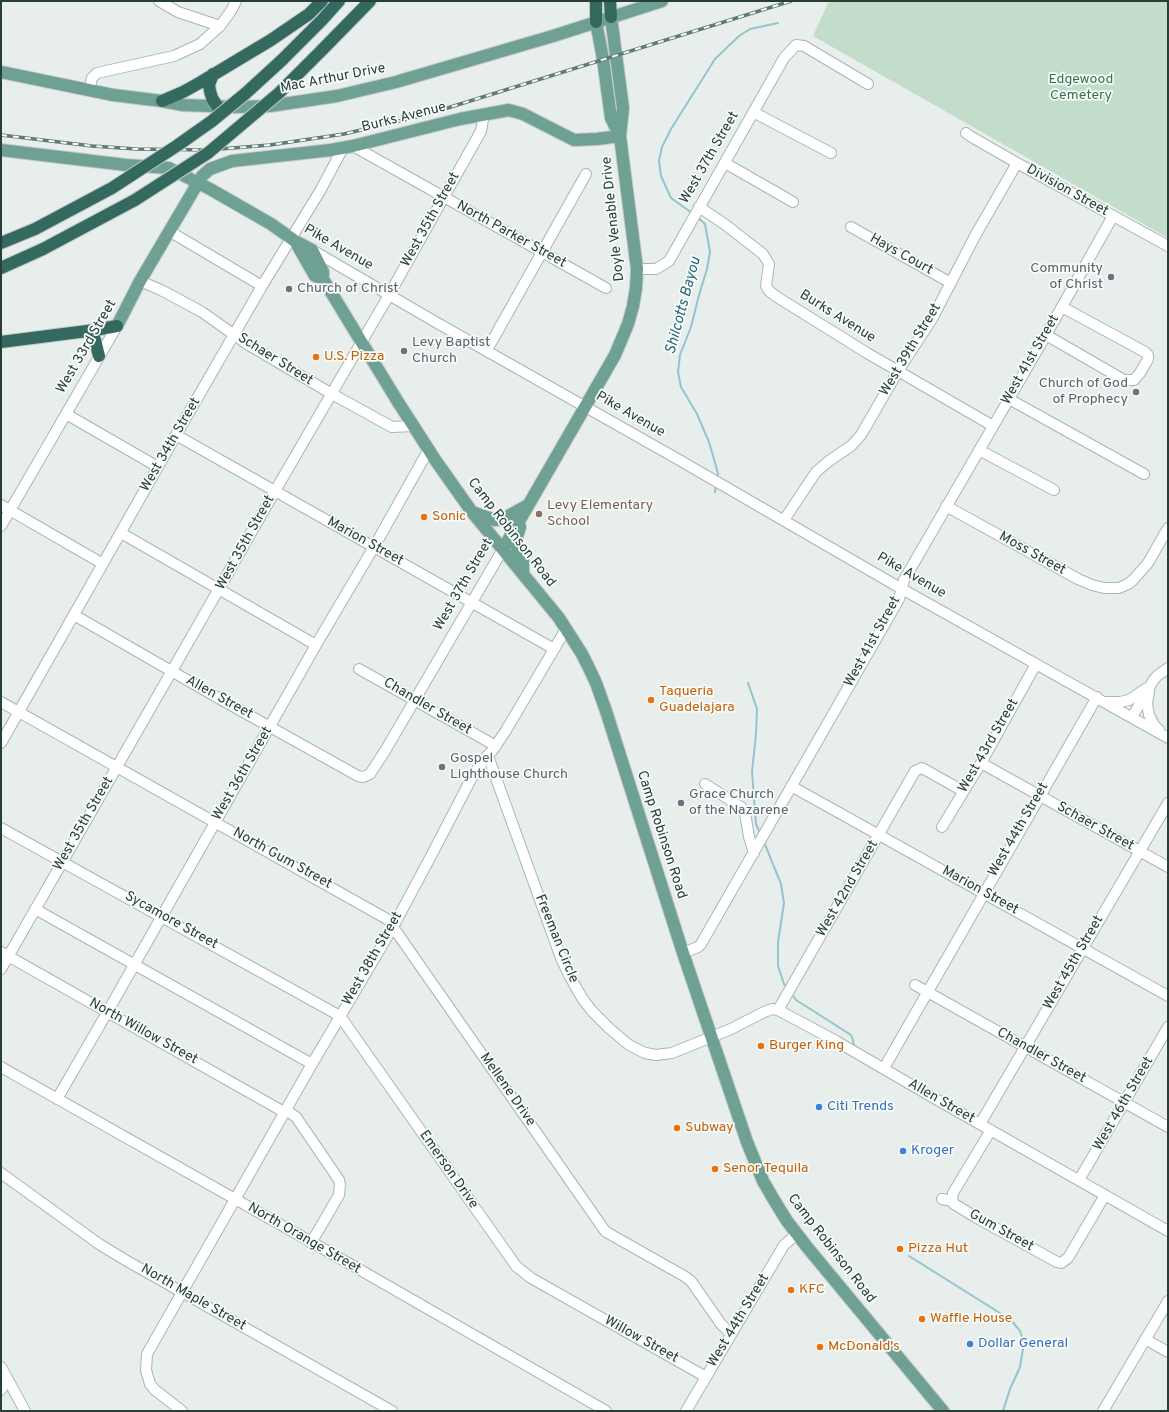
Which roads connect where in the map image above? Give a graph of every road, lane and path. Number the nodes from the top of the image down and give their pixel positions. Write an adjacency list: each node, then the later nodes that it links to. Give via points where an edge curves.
1 (158, 1): 11 (street, via 178,12)
2 (236, 1): 11 (street)
3 (322, 1): 13 (highway, via 286,30)
4 (339, 1): 38 (highway, bridge, via 282,60 212,121 112,188 35,229)
5 (369, 1): 42 (highway, bridge, via 279,93 208,153 135,200 43,249)
6 (596, 1): 10 (highway)
7 (610, 1): 9 (highway)
8 (659, 2): 9 (main road, Mac Arthur Drive)
9 (611, 17): 10 (main road, Mac Arthur Drive); 21 (main road, Doyle Venable Drive, via 623,108)
10 (596, 22): 17 (main road, Mac Arthur Drive, via 357,92 270,106); 21 (main road, Doyle Venable Drive, via 611,118)
11 (220, 26): 15 (street, via 200,44 182,53 97,73 92,78)
12 (1, 72): 15 (main road, Mac Arthur Drive)
13 (213, 74): 16 (highway); 17 (highway, via 209,85)
14 (868, 84): 18 (street, West 37th Street, via 804,46 798,45 784,58)
15 (89, 90): 16 (main road, Mac Arthur Drive)
16 (162, 101): 17 (main road, Mac Arthur Drive, via 183,105)
17 (217, 106)
18 (753, 112): 24 (street); 26 (street, West 37th Street)
19 (484, 114): 21 (main road, Burks Avenue, via 509,110 574,140); 22 (main road, Burks Avenue); 31 (street, West 35th Street, via 481,132)
20 (966, 133): 27 (street, Division Street)
21 (620, 136): 43 (main road, Doyle Venable Drive)
22 (348, 147): 25 (main road, Burks Avenue); 31 (street, North Parker Street); 37 (street, West 34th Street)
23 (1, 150): 28 (main road, Pike Avenue)
24 (830, 153)
25 (232, 161): 28 (main road); 30 (main road, Burks Avenue, via 207,171)
26 (725, 162): 32 (street); 33 (street, West 37th Street)
27 (1017, 163): 34 (street, Division Street); 46 (street, West 39th Street)
28 (169, 168): 30 (main road, Pike Avenue)
29 (586, 174): 41 (street)
30 (198, 183): 36 (main road, West 33rd Street); 37 (main road, Pike Avenue, via 271,224)
31 (443, 197): 41 (street, North Parker Street); 49 (street, West 35th Street)
32 (793, 202)
33 (698, 208): 43 (street, West 37th Street, via 669,261 656,269); 59 (street, Burks Avenue, via 764,254 769,264 766,286 769,291)
34 (1113, 216): 39 (street, Division Street); 50 (street, West 41st Street)
35 (851, 227): 46 (street, Hays Court)
36 (169, 231): 45 (main road, West 33rd Street); 47 (street)
37 (293, 240): 40 (main road, Pike Avenue); 44 (main road, Camp Robinson Road, via 315,276); 47 (street, West 34th Street)
38 (1, 243)
39 (1168, 246)
40 (312, 250): 44 (main road, Camp Robinson Road, via 323,272); 49 (street, Pike Avenue)
41 (542, 252): 48 (street, North Parker Street); 57 (street)
42 (1, 268)
43 (637, 269): 62 (main road, Doyle Venable Drive, via 633,306 622,340)
44 (323, 279): 55 (main road, Camp Robinson Road)
45 (140, 281): 51 (main road, West 33rd Street); 53 (street, Schaer Street, via 202,312)
46 (950, 283): 59 (street, West 39th Street, via 932,318)
47 (262, 286): 53 (street, West 34th Street)
48 (606, 288)
49 (389, 295): 55 (street, West 35th Street); 57 (street, Pike Avenue)
50 (1062, 307): 54 (street, West 41st Street); 54 (street, via 1145,352 1148,359 1134,380 1124,380)
51 (117, 326): 52 (highway); 58 (street, West 33rd Street)
52 (89, 331): 56 (highway); 58 (highway, via 95,340)
53 (235, 335): 60 (street, Schaer Street); 66 (street, West 34th Street)
54 (1046, 335): 61 (street, West 41st Street)
55 (362, 341): 60 (street, West 35th Street); 64 (main road, Camp Robinson Road)
56 (1, 342)
57 (486, 350): 62 (street, Pike Avenue)
58 (99, 356): 63 (street, West 33rd Street)
59 (898, 371): 65 (street, Burks Avenue); 79 (street, West 39th Street, via 861,435 851,446 816,472)
60 (332, 394): 64 (street, Schaer Street, via 392,427); 71 (street, West 35th Street)
61 (1009, 399): 65 (street, West 41st Street); 70 (street)
62 (585, 407): 74 (main road, West 37th Street); 79 (street, Pike Avenue)
63 (66, 414): 69 (street); 76 (street, West 33rd Street)
64 (414, 426): 67 (main road, Camp Robinson Road)
65 (993, 426): 68 (street, West 41st Street)
66 (176, 435): 69 (street, West 34th Street); 71 (street, Marion Street)
67 (429, 449): 77 (main road, Camp Robinson Road); 83 (street, West 36th Street)
68 (979, 450): 72 (street); 75 (street, West 41st Street)
69 (158, 467): 82 (street, West 34th Street)
70 (1144, 474)
71 (275, 490): 83 (street, Marion Street); 88 (street, West 35th Street)
72 (1054, 490)
73 (1, 505): 76 (street)
74 (528, 505): 77 (main road, via 502,519 494,520); 78 (main road, West 37th Street)
75 (946, 506): 81 (street, Moss Street, via 1085,583 1104,588 1128,584 1141,572); 87 (street, West 41st Street, via 904,580)
76 (10, 510): 80 (street, West 33rd Street); 85 (street)
77 (472, 512): 84 (main road, Camp Robinson Road)
78 (521, 516): 84 (main road, West 37th Street); 86 (main road, via 516,545 523,558)
79 (784, 520): 87 (street, Pike Avenue)
80 (1, 526)
81 (1168, 528)
82 (121, 533): 85 (street, West 34th Street); 88 (street)
83 (374, 547): 89 (street, Marion Street); 92 (street, West 36th Street)
84 (503, 548): 86 (main road, Camp Robinson Road); 89 (street, West 37th Street)
85 (103, 564): 90 (street, West 34th Street)
86 (523, 573): 91 (main road, Camp Robinson Road)
87 (902, 589): 94 (street, Pike Avenue); 114 (street, West 41st Street, via 899,599)
88 (219, 590): 92 (street); 97 (street, West 35th Street)
89 (471, 602): 93 (street, Marion Street); 100 (street, West 37th Street)
90 (74, 615): 97 (street, Allen Street); 103 (street, West 34th Street)
91 (566, 629): 93 (street, West 38th Street); 131 (main road, Camp Robinson Road, via 582,654 601,696)
92 (316, 645): 105 (street, West 36th Street)
93 (554, 649): 108 (street, West 38th Street)
94 (1036, 664): 99 (street, Pike Avenue); 110 (street, West 43rd Street)
95 (1168, 668): 98 (street, via 1157,676)
96 (359, 669): 100 (street, Chandler Street)
97 (172, 672): 105 (street, Allen Street); 111 (street, West 35th Street)
98 (1149, 688): 102 (street, via 1129,700); 104 (street); 106 (street, via 1149,715 1154,725)
99 (1097, 697): 102 (street, Pike Avenue); 116 (street, West 44th Street)
100 (414, 700): 108 (street, Chandler Street); 112 (street, West 37th Street, via 373,770)
101 (1, 702): 103 (street, North Gum Street)
102 (1107, 702): 104 (street, Pike Avenue)
103 (19, 712): 107 (street, West 34th Street); 111 (street, North Gum Street)
104 (1132, 717): 106 (street, Pike Avenue)
105 (270, 726): 112 (street, Allen Street, via 358,776); 118 (street, West 36th Street)
106 (1166, 736)
107 (1, 743)
108 (496, 746): 109 (street, West 38th Street)
109 (488, 756): 129 (street, West 38th Street, via 470,781); 142 (street, Freeman Circle, via 561,958 572,982 592,1011 610,1030 629,1045 645,1053 672,1053)
110 (981, 763): 115 (street, West 43rd Street); 116 (street, Schaer Street)
111 (117, 768): 118 (street, North Gum Street); 124 (street, West 35th Street)
112 (366, 776)
113 (704, 784): 122 (street, via 741,806 745,813 749,837)
114 (792, 786): 121 (street, Marion Street); 122 (street, West 41st Street)
115 (963, 791): 119 (street, West 43rd Street); 121 (street, West 42nd Street, via 920,768 915,771)
116 (1040, 796): 123 (street, Schaer Street); 126 (street, West 44th Street)
117 (1168, 802): 123 (street, West 45th Street)
118 (215, 822): 128 (street, West 36th Street); 129 (street, North Gum Street)
119 (942, 827)
120 (1, 828): 124 (street, Sycamore Street)
121 (879, 835): 126 (street, Marion Street); 138 (street, West 42nd Street)
122 (756, 850): 131 (street, West 41st Street, via 701,944)
123 (1139, 851): 125 (street, Schaer Street); 130 (street, West 45th Street)
124 (62, 862): 127 (street, West 35th Street); 128 (street, Sycamore Street)
125 (1168, 867)
126 (983, 893): 130 (street, Marion Street); 136 (street, West 44th Street)
127 (35, 909): 132 (street, West 35th Street); 133 (street)
128 (162, 916): 133 (street, West 36th Street); 140 (street, Sycamore Street)
129 (394, 925): 140 (street, West 38th Street); 165 (street, Mellene Drive, via 605,1230 691,1281)
130 (1082, 949): 137 (street, Marion Street); 143 (street, West 45th Street)
131 (683, 953): 142 (main road, Camp Robinson Road)
132 (5, 954): 134 (street, West 35th Street); 139 (street, North Willow Street)
133 (134, 964): 139 (street, West 36th Street); 144 (street)
134 (1, 969)
135 (915, 985): 136 (street, Chandler Street)
136 (926, 992): 143 (street, Chandler Street); 146 (street, West 44th Street)
137 (1168, 996)
138 (778, 1010): 142 (street, via 764,1012); 146 (street, Allen Street)
139 (108, 1012): 147 (street, West 36th Street); 149 (street, North Willow Street)
140 (340, 1016): 144 (street, West 38th Street); 164 (street, Emerson Drive, via 509,1258 528,1276)
141 (1168, 1027): 148 (street, West 46th Street)
142 (711, 1037): 160 (main road, Camp Robinson Road, via 754,1160 774,1200)
143 (1025, 1047): 148 (street, Chandler Street); 150 (street, West 45th Street)
144 (312, 1064): 149 (street, West 38th Street)
145 (1, 1067): 147 (street, North Orange Street)
146 (884, 1068): 150 (street, Allen Street)
147 (57, 1099): 157 (street, North Orange Street)
148 (1124, 1103): 151 (street, Chandler Street); 154 (street, West 46th Street)
149 (285, 1111): 157 (street, West 38th Street); 161 (street, North Willow Street, via 293,1114 299,1122 340,1185 339,1194)
150 (980, 1124): 152 (street, Allen Street)
151 (1168, 1127)
152 (991, 1130): 154 (street, Allen Street); 158 (street, via 953,1193)
153 (1, 1173): 162 (street, North Maple Street, via 100,1244)
154 (1079, 1180): 155 (street, Allen Street)
155 (1105, 1195): 158 (street, Gum Street, via 1068,1258 1061,1263 977,1218); 159 (street, Allen Street)
156 (942, 1198): 158 (street, Gum Street)
157 (235, 1199): 161 (street, North Orange Street); 162 (street, West 38th Street)
158 (952, 1201)
159 (1168, 1231)
160 (797, 1234): 165 (street, West 44th Street, via 784,1245); 177 (main road, Camp Robinson Road)
161 (311, 1243): 175 (street, North Orange Street)
162 (182, 1292): 173 (street, West 38th Street, via 145,1362 146,1373 152,1387); 174 (street, North Maple Street)
163 (1168, 1301): 166 (street)
164 (577, 1304): 169 (street, Willow Street)
165 (731, 1334): 169 (street, West 44th Street)
166 (1145, 1339): 167 (street); 178 (street)
167 (1168, 1352)
168 (1, 1366): 170 (street)
169 (706, 1377): 176 (street, West 44th Street)
170 (8, 1379): 171 (street); 172 (street)
171 (1, 1390)
172 (24, 1411)
173 (182, 1411)
174 (392, 1411)
175 (606, 1411)
176 (686, 1411)
177 (943, 1411)
178 (1104, 1411)

